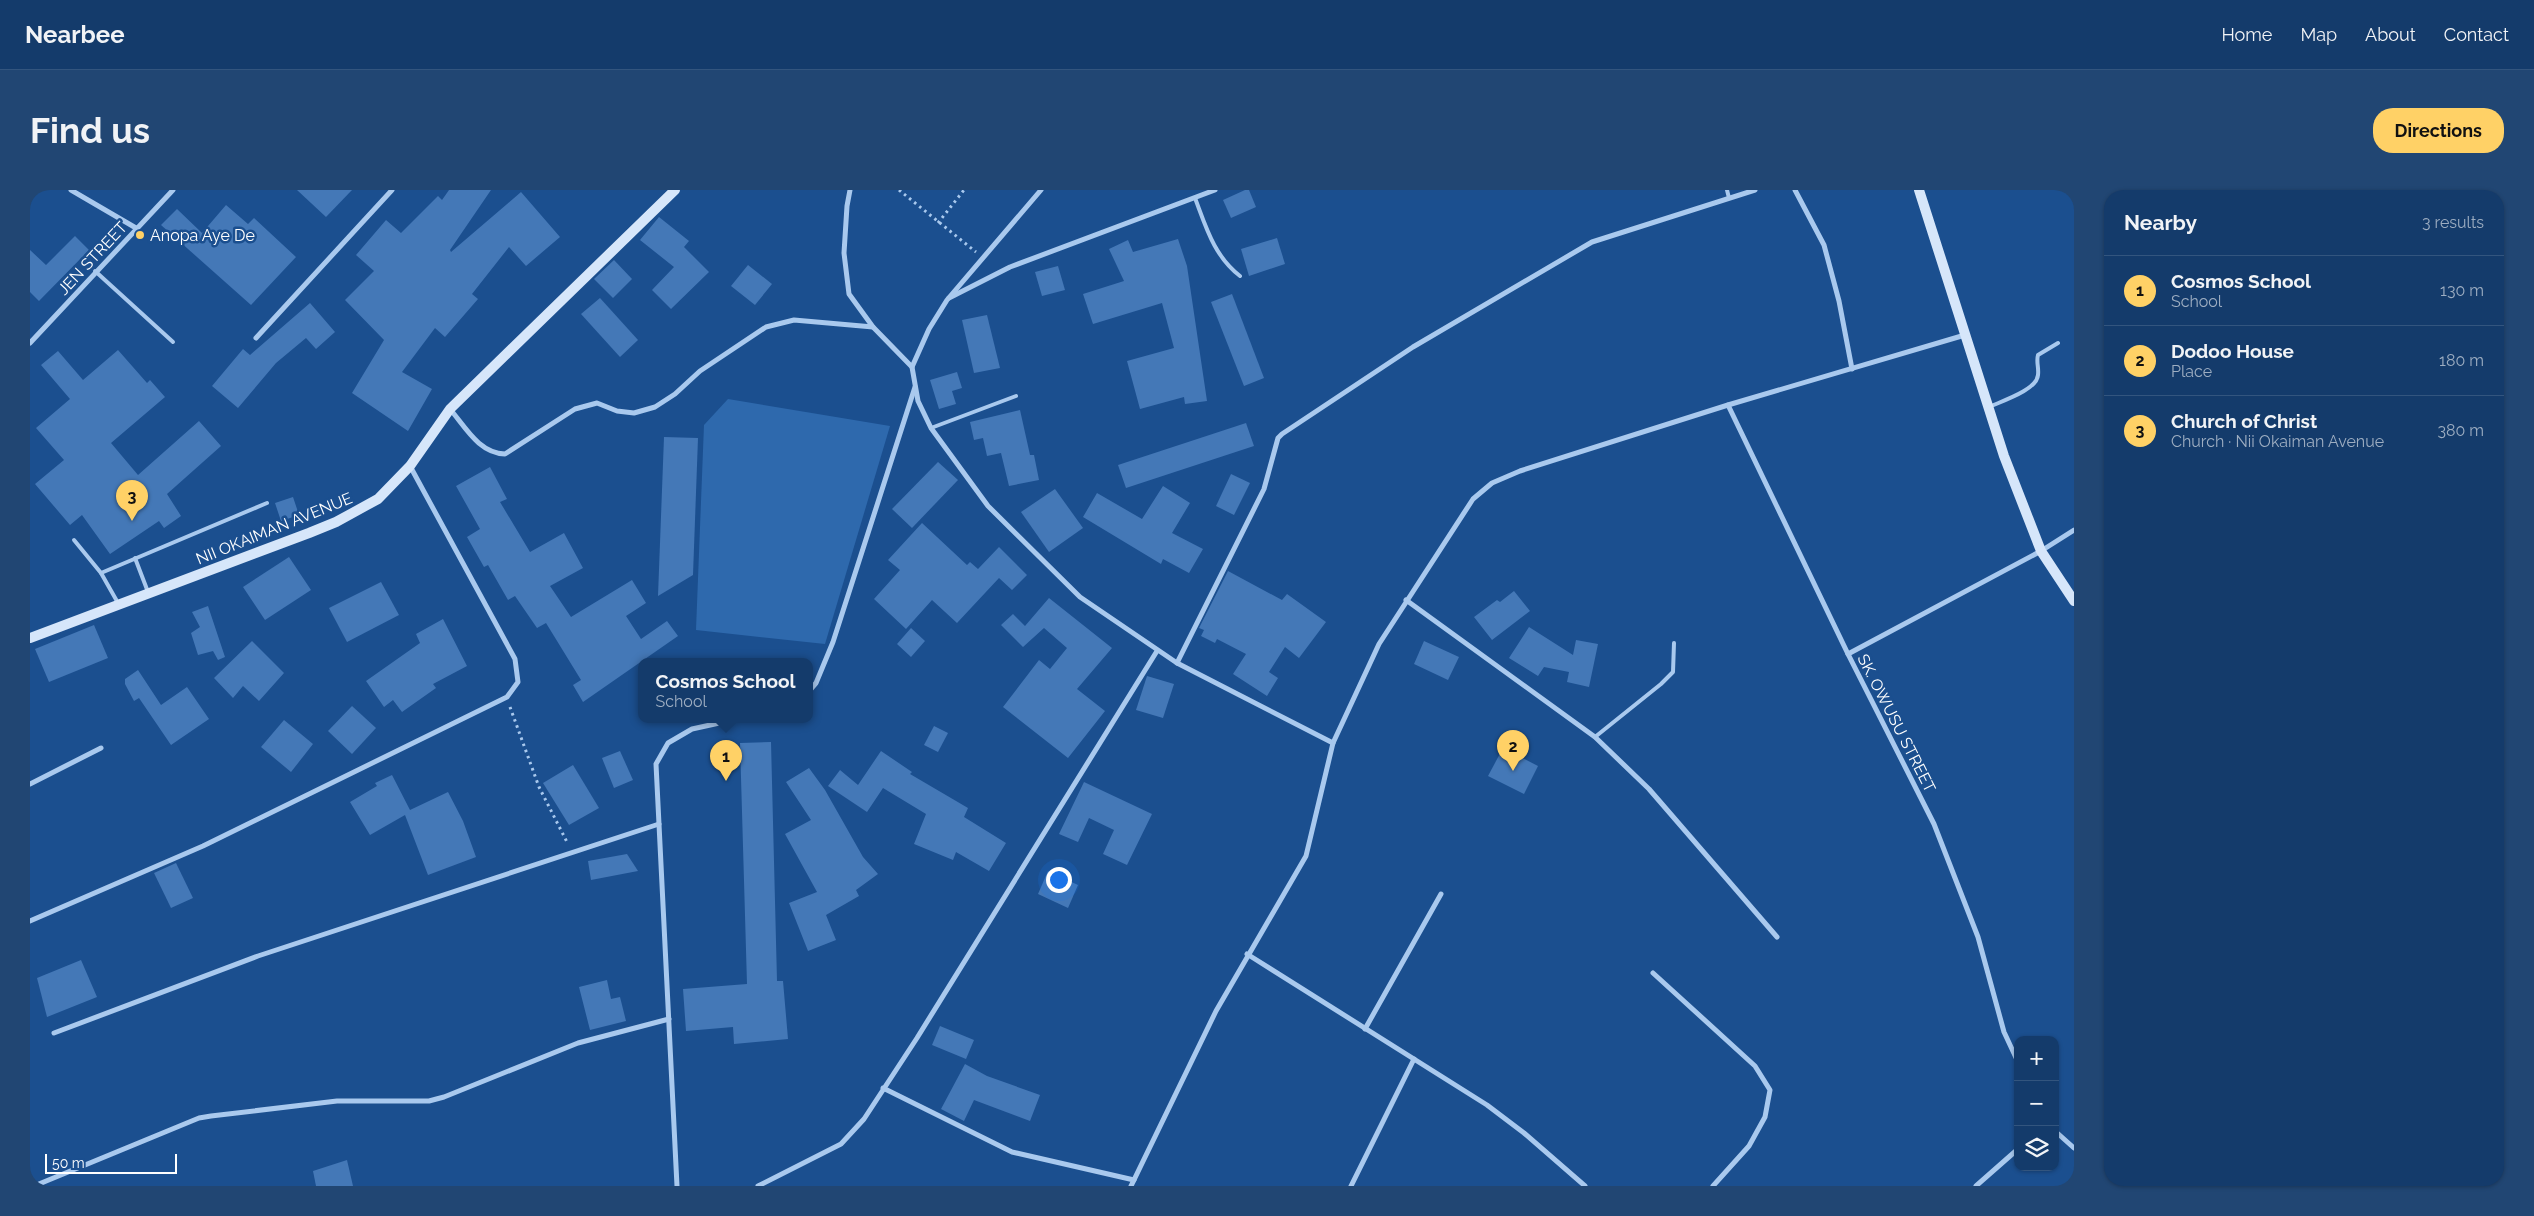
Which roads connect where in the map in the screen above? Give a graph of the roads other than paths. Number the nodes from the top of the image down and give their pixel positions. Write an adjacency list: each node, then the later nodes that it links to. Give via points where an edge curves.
1 (71, 190): 14 (street)
2 (173, 190): 14 (street, JEN STREET)
3 (392, 190): 20 (street)
4 (675, 190): 30 (street, NII OKAIMAN AVENUE)
5 (850, 190): 18 (street, via 844,253 849,294)
6 (1041, 190): 17 (street)
7 (1215, 190): 12 (street)
8 (1727, 190): 13 (lane)
9 (1755, 190): 13 (street)
10 (1795, 190): 25 (street, via 1824,245)
11 (1919, 190): 19 (street)
12 (1195, 198): 16 (lane, via 1217,252 1228,268); 17 (street, via 1010,267)
13 (1729, 198): 47 (street, via 1592,242 1414,347 1282,434 1278,438 1264,489)
14 (136, 228): 15 (street, JEN STREET)
15 (95, 271): 21 (lane); 23 (street, JEN STREET)
16 (1240, 276)
17 (947, 300): 24 (street, via 929,329)
18 (873, 326): 24 (street); 30 (street, via 794,320 766,327 655,406 634,413 617,411 597,403 575,409 505,454 494,453 482,446)
19 (1966, 335): 25 (street); 29 (street)
20 (256, 338)
21 (173, 342)
22 (2058, 343): 29 (lane, via 2038,354 2038,374 2031,388)
23 (30, 344)
24 (912, 367): 26 (street)
25 (1852, 368): 28 (street)
26 (915, 387): 31 (street); 48 (street, via 833,642)
27 (1016, 396): 31 (lane)
28 (1728, 405): 40 (street, via 1520,471 1492,483 1473,498); 46 (street, SK. OWUSU STREET)
29 (1988, 407): 36 (street)
30 (450, 409): 32 (street, NII OKAIMAN AVENUE)
31 (931, 428): 45 (street, via 988,506 1080,597)
32 (410, 466): 39 (street, NII OKAIMAN AVENUE, via 378,499 336,522); 56 (street, via 515,660 518,682 507,697 202,846)
33 (267, 503): 37 (lane)
34 (2074, 530): 36 (street)
35 (74, 540): 38 (lane)
36 (2041, 551): 41 (street); 46 (street)
37 (135, 558): 38 (lane); 39 (lane)
38 (101, 573): 42 (lane)
39 (149, 594): 42 (street, NII OKAIMAN AVENUE)
40 (1406, 600): 50 (street); 51 (street, via 1379,644)
41 (2074, 601)
42 (119, 605): 43 (street, NII OKAIMAN AVENUE)
43 (30, 638)
44 (1674, 643): 50 (lane, via 1673,672)
45 (1156, 652): 47 (street); 65 (street)
46 (1848, 654): 63 (street, SK. OWUSU STREET, via 1934,824 1978,937 2004,1032)
47 (1177, 663): 51 (street)
48 (813, 686)
49 (718, 723): 54 (street, via 692,728 668,743 656,764)
50 (1595, 737): 57 (street, via 1649,789)
51 (1333, 743): 58 (street, via 1306,856)
52 (101, 748): 53 (street)
53 (30, 784)
54 (659, 824): 60 (street); 62 (street, via 258,956)
55 (1441, 894): 61 (street)
56 (30, 921)
57 (1777, 937)
58 (1247, 954): 61 (street); 69 (street)
59 (1653, 972): 78 (street, via 1755,1066 1770,1090 1765,1117 1749,1146)
60 (669, 1019): 71 (street, via 578,1044 429,1101 337,1101 200,1118); 72 (street)
61 (1364, 1029): 64 (street)
62 (54, 1033)
63 (2014, 1053)
64 (1414, 1059): 70 (street, via 1487,1105); 75 (street)
65 (883, 1088): 69 (street, via 1012,1152); 73 (street, via 864,1119 841,1144)
66 (2059, 1135): 67 (street)
67 (2074, 1148)
68 (2014, 1153): 79 (street)
69 (1134, 1180): 74 (street)
70 (1579, 1180): 76 (lane); 77 (street)
71 (34, 1186)
72 (677, 1186)
73 (758, 1186)
74 (1131, 1186)
75 (1351, 1186)
76 (1574, 1186)
77 (1585, 1186)
78 (1713, 1186)
79 (1976, 1186)

